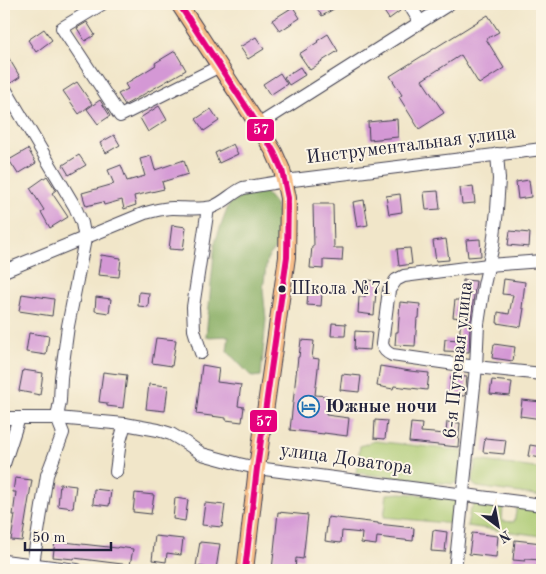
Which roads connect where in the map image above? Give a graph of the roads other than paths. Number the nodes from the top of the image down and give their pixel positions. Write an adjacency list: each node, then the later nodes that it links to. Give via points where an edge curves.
1 (102, 4): 6 (street, via 62,28 120,116)
2 (179, 4): 6 (main road)
3 (409, 4): 5 (street)
4 (449, 4): 5 (street)
5 (420, 22): 8 (street)
6 (220, 66): 8 (main road)
7 (4, 87): 13 (street, via 76,207)
8 (258, 125): 11 (main road)
9 (542, 149): 10 (street, Инструментальная улица)
10 (497, 154): 11 (street, Инструментальная улица); 15 (street, 6-я Путевая улица, via 497,210)
11 (285, 180): 12 (street, Инструментальная улица, via 243,188); 25 (main road, via 288,198 287,256)
12 (208, 208): 13 (street, Инструментальная улица, via 173,208 145,213); 17 (street, via 193,306 194,330)
13 (85, 239): 16 (street, Инструментальная улица); 22 (street, via 68,326)
14 (542, 261): 15 (street)
15 (488, 265): 18 (street, 6-я Путевая улица, via 478,324); 18 (street, via 404,276 396,280 389,290 382,344 392,355)
16 (4, 271)
17 (201, 354)
18 (476, 366): 19 (street); 27 (street, 6-я Путевая улица)
19 (542, 374)
20 (4, 418): 21 (street, улица Доватора)
21 (19, 418): 22 (street, улица Доватора); 24 (street)
22 (56, 418): 23 (street, улица Доватора); 30 (street, via 63,433 47,474)
23 (125, 424): 25 (street, улица Доватора, via 171,434 202,454); 26 (street)
24 (4, 464)
25 (257, 468): 27 (street, улица Доватора); 32 (main road)
26 (116, 472)
27 (464, 494): 28 (street, улица Доватора); 33 (street, 6-я Путевая улица)
28 (542, 505)
29 (4, 561): 30 (street)
30 (32, 567): 31 (street)
31 (76, 570)
32 (245, 570)
33 (456, 570)

